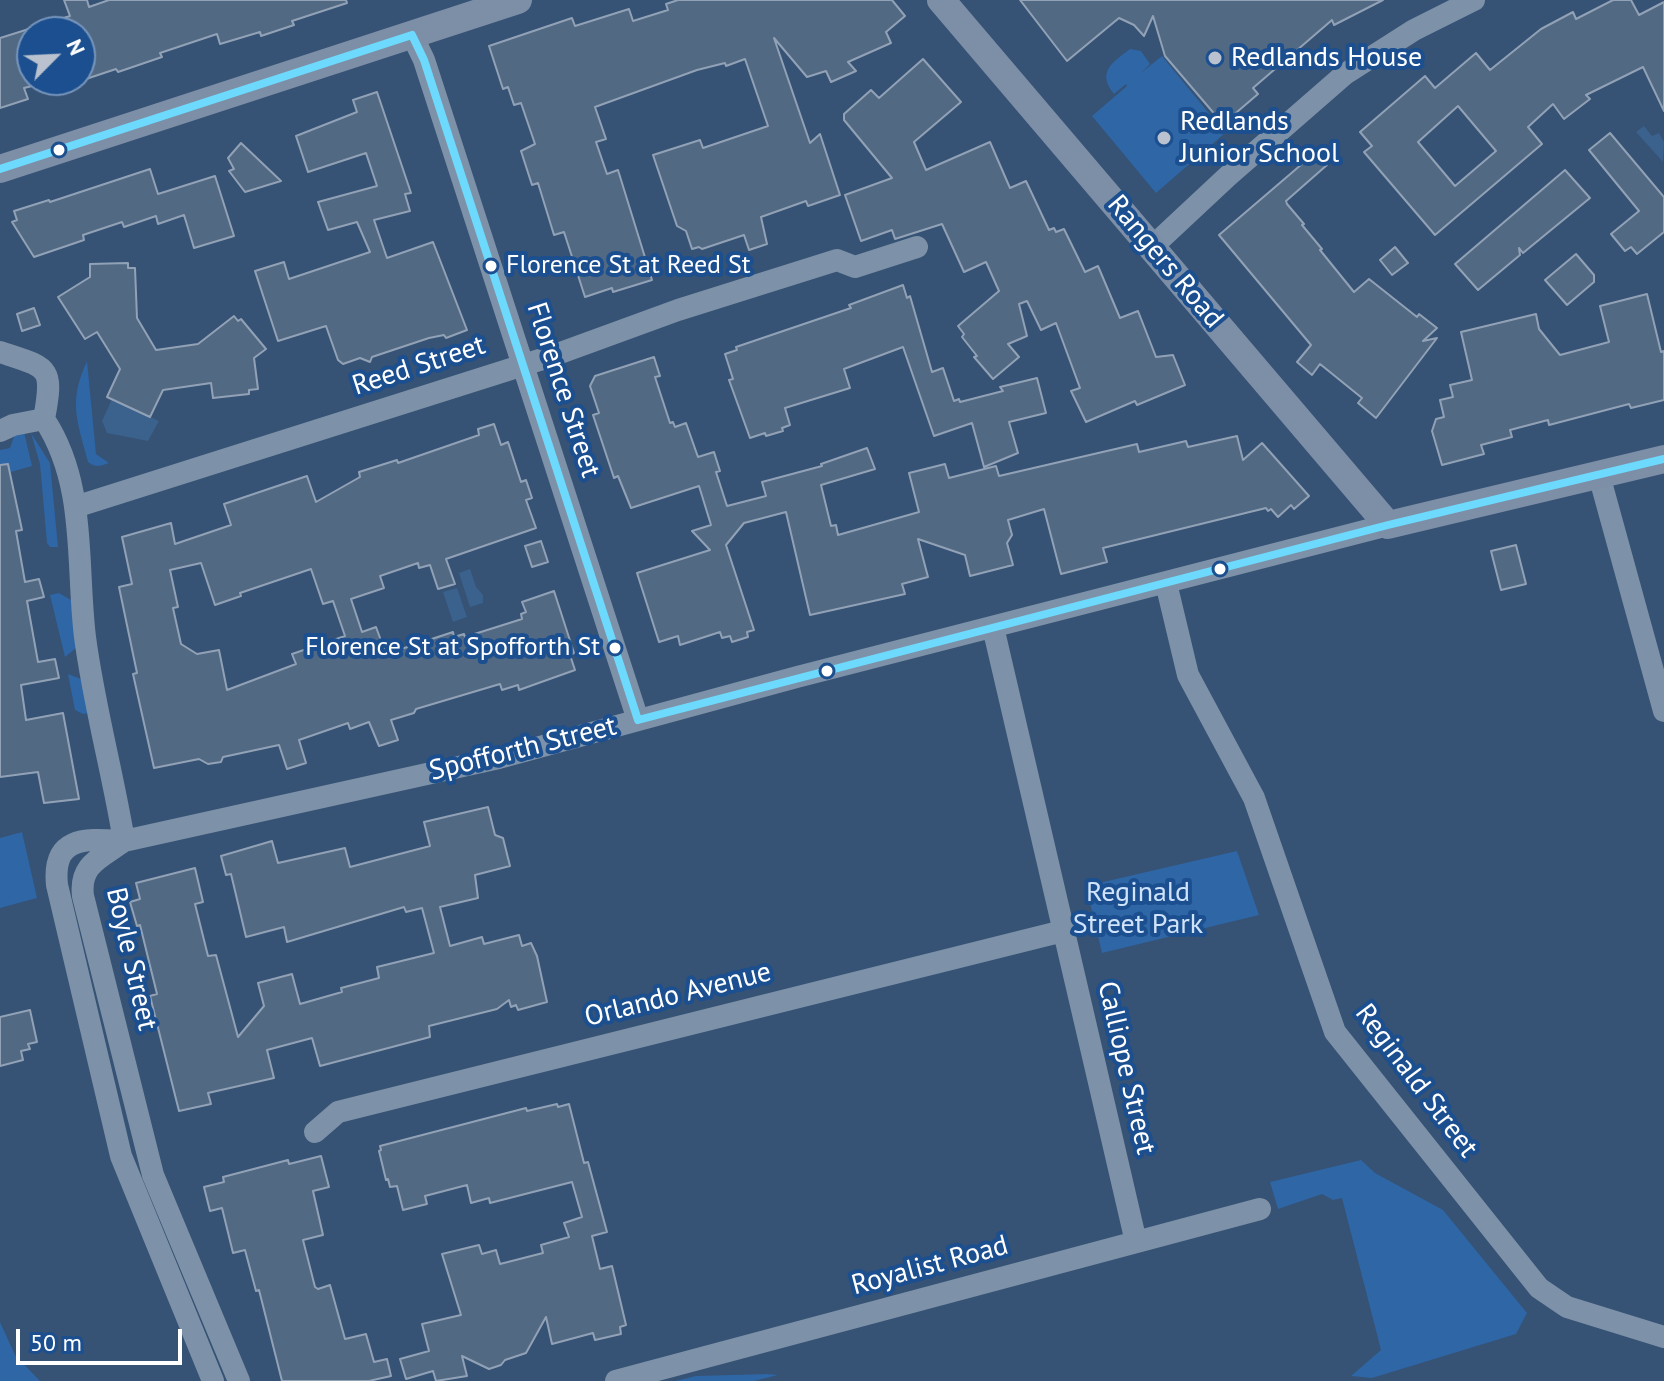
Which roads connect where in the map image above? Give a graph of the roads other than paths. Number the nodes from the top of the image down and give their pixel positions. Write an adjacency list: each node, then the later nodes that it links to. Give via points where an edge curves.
1 (515, 0): 4 (main road)
2 (941, 0): 7 (main road, Rangers Road)
3 (1474, 0): 7 (street, via 1345,74)
4 (412, 35): 5 (main road); 9 (street, Florence Street)
5 (0, 169)
6 (917, 247): 9 (street, Reed Street, via 855,267 837,260)
7 (1152, 247): 15 (main road, Rangers Road)
8 (0, 352): 10 (street, via 38,365 48,375)
9 (524, 364): 14 (street, Reed Street); 19 (street, Florence Street)
10 (44, 419): 11 (street); 14 (street, via 67,463)
11 (0, 431)
12 (1664, 459): 13 (main road, Spofforth Street)
13 (1599, 475): 15 (main road, Spofforth Street); 18 (street)
14 (75, 507): 20 (street, via 85,637)
15 (1388, 525): 16 (street, Spofforth Street)
16 (1166, 583): 17 (street, Spofforth Street); 25 (street, Reginald Street, via 1188,675 1254,798 1335,1032 1539,1288 1567,1307)
17 (993, 627): 19 (street, Spofforth Street); 21 (street, Calliope Street)
18 (1664, 711)
19 (638, 720): 20 (street, Spofforth Street, via 499,758)
20 (124, 841): 26 (street, via 90,839 62,852 55,866 57,885 121,1156); 27 (street, Boyle Street, via 85,872 83,896 153,1175)
21 (1063, 931): 22 (street, Orlando Avenue, via 338,1112); 24 (street, Calliope Street)
22 (315, 1132)
23 (1260, 1209): 24 (street, Royalist Road)
24 (1136, 1242): 28 (street, Royalist Road)
25 (1664, 1337)
26 (213, 1381)
27 (239, 1381)
28 (616, 1381)

